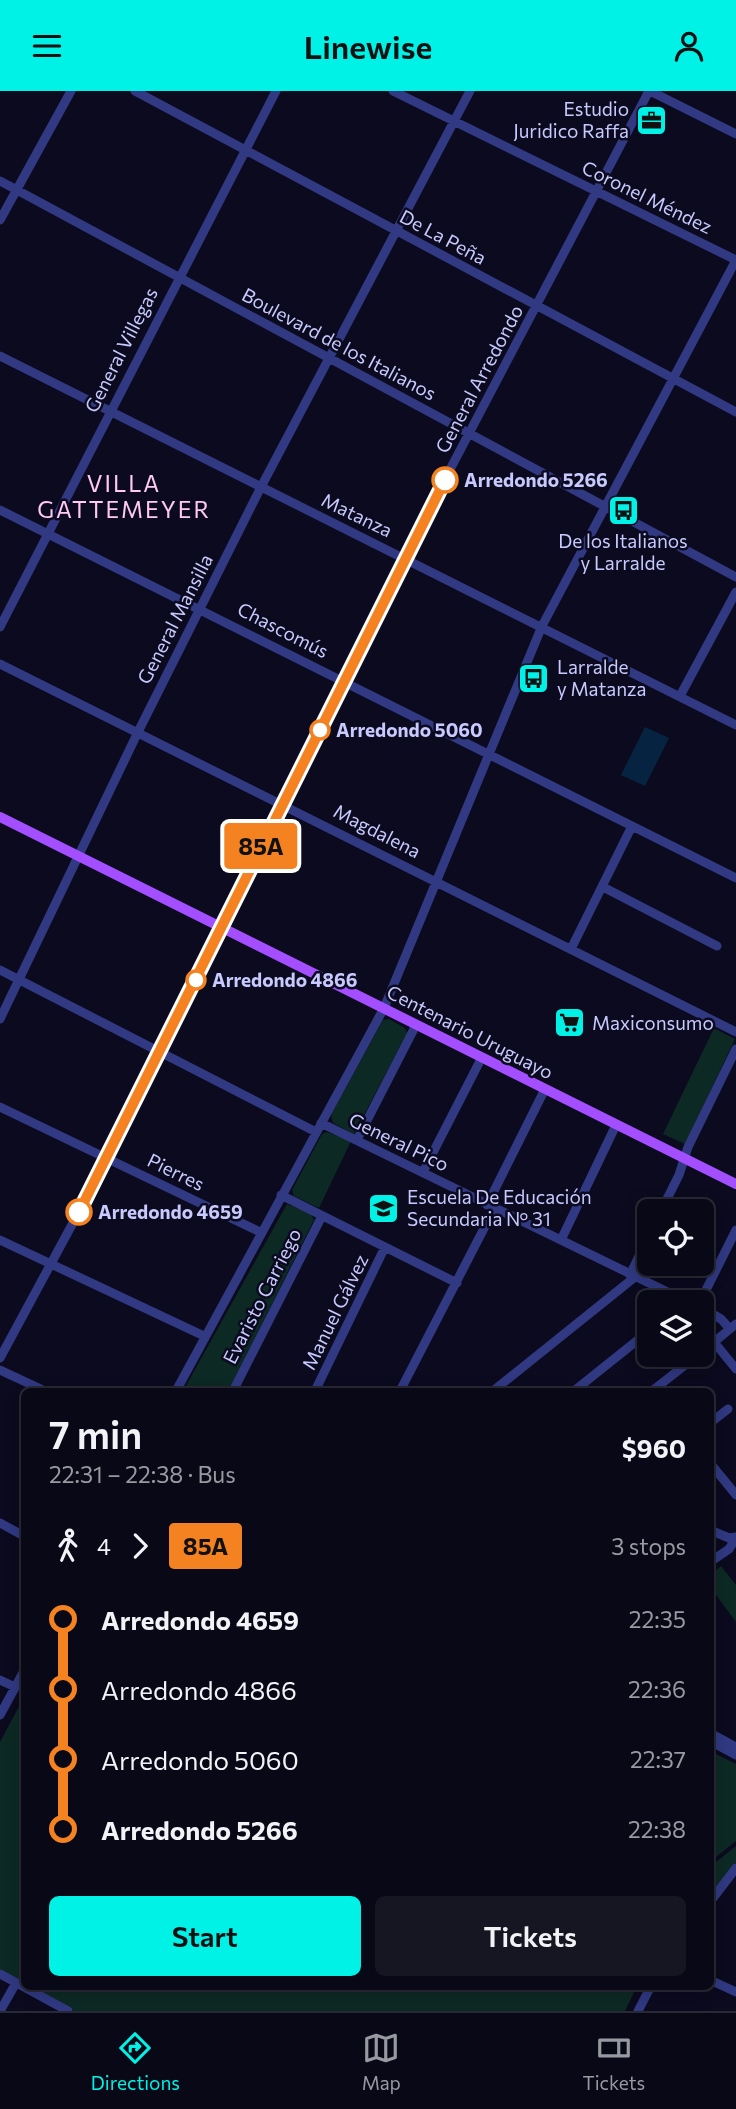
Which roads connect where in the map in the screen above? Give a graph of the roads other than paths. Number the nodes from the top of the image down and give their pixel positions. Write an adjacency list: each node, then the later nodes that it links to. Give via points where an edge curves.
1 (71, 91): 11 (street)
2 (135, 91): 9 (street, De La Peña)
3 (276, 91): 9 (street, General Villegas)
4 (393, 91): 7 (street, Coronel Méndez)
5 (470, 91): 7 (street, General Mansilla)
6 (650, 91): 8 (street); 12 (street, General Arredondo)
7 (454, 121): 12 (street, Coronel Méndez); 14 (street, General Mansilla)
8 (736, 134)
9 (245, 150): 14 (street, De La Peña); 16 (street, General Villegas)
10 (0, 181): 11 (street, Boulevard de los Italianos)
11 (17, 190): 13 (street); 16 (street, Boulevard de los Italianos)
12 (597, 192): 15 (street, Coronel Méndez); 17 (street, General Arredondo)
13 (0, 220)
14 (396, 231): 17 (street, De La Peña); 19 (street, General Mansilla)
15 (736, 260): 20 (street)
16 (178, 277): 19 (street, Boulevard de los Italianos); 21 (street, General Villegas)
17 (537, 306): 20 (street, De La Peña); 23 (street, General Arredondo)
18 (0, 356): 21 (street, Matanza)
19 (330, 358): 23 (street, Boulevard de los Italianos); 24 (street, General Mansilla)
20 (672, 378): 22 (street, De La Peña); 25 (street)
21 (109, 411): 24 (street, Matanza); 27 (street, General Villegas)
22 (736, 412)
23 (469, 434): 25 (street, Boulevard de los Italianos); 28 (street, General Arredondo)
24 (261, 487): 28 (street, Matanza); 31 (street, General Mansilla)
25 (604, 506): 29 (street, Boulevard de los Italianos); 32 (street)
26 (0, 510): 27 (street, Chascomús)
27 (48, 533): 31 (street, Chascomús); 33 (street, General Villegas)
28 (404, 557): 32 (street, Matanza); 35 (street, General Arredondo)
29 (736, 577)
30 (736, 592): 36 (street)
31 (201, 609): 35 (street, Chascomús); 38 (street, General Mansilla)
32 (542, 626): 36 (street, Matanza); 39 (street)
33 (0, 627)
34 (0, 664): 38 (street, Magdalena)
35 (343, 680): 39 (street, Chascomús); 40 (street, General Arredondo)
36 (680, 696): 37 (street, Matanza)
37 (736, 725)
38 (138, 732): 40 (street, Magdalena); 43 (street, General Mansilla)
39 (488, 753): 42 (street, Chascomús); 45 (street)
40 (283, 803): 45 (street, Magdalena); 47 (street, General Arredondo)
41 (0, 817): 43 (main road, Centenario Uruguayo)
42 (632, 826): 44 (street, Chascomús); 46 (street)
43 (78, 856): 47 (main road, Centenario Uruguayo); 51 (street, General Mansilla)
44 (736, 878)
45 (436, 881): 49 (street, Magdalena); 52 (street)
46 (603, 887): 48 (street); 49 (street)
47 (220, 927): 52 (main road, Centenario Uruguayo); 57 (street, General Arredondo)
48 (717, 946)
49 (570, 949): 55 (street, Magdalena)
50 (0, 970): 51 (street, General Pico)
51 (19, 980): 53 (street, General Mansilla); 57 (street, General Pico)
52 (384, 1008): 54 (main road, Centenario Uruguayo); 62 (street)
53 (0, 1019)
54 (416, 1025): 58 (main road, Centenario Uruguayo); 63 (street)
55 (736, 1032)
56 (736, 1049): 65 (street)
57 (160, 1052): 62 (street, General Pico); 64 (street, General Arredondo)
58 (482, 1057): 59 (main road, Centenario Uruguayo); 66 (street)
59 (545, 1089): 61 (main road, Centenario Uruguayo); 70 (street)
60 (0, 1107): 64 (street, Pierres)
61 (616, 1125): 65 (main road, Centenario Uruguayo); 75 (street)
62 (319, 1127): 63 (street, General Pico); 68 (street)
63 (357, 1140): 66 (street, General Pico)
64 (108, 1158): 73 (street, Pierres); 78 (street, General Arredondo)
65 (684, 1158): 67 (main road, Centenario Uruguayo); 69 (street)
66 (423, 1172): 70 (street, General Pico)
67 (736, 1184)
68 (281, 1195): 71 (street); 73 (street)
69 (666, 1199)
70 (491, 1207): 75 (street, General Pico); 80 (street)
71 (322, 1216): 76 (street); 94 (street, Evaristo Carriego)
72 (736, 1230): 82 (street)
73 (260, 1232): 85 (street)
74 (0, 1240): 78 (street)
75 (561, 1240): 79 (street, General Pico)
76 (385, 1247): 80 (street); 95 (street, Manuel Gálvez)
77 (637, 1264): 79 (street)
78 (51, 1265): 85 (street); 88 (street, General Arredondo)
79 (632, 1276): 81 (street, General Pico); 97 (street)
80 (457, 1283): 96 (street)
81 (661, 1290)
82 (706, 1290)
83 (714, 1315): 84 (street)
84 (733, 1327): 87 (street)
85 (204, 1336): 93 (street)
86 (637, 1341): 98 (street)
87 (714, 1342): 90 (street)
88 (0, 1358)
89 (682, 1367): 99 (street)
90 (736, 1369)
91 (0, 1370): 92 (street)
92 (39, 1388)
93 (178, 1388)
94 (235, 1388)
95 (316, 1388)
96 (402, 1388)
97 (497, 1388)
98 (578, 1388)
99 (656, 1388)
100 (729, 1409): 101 (street)
101 (714, 1420)
102 (714, 1468): 103 (street)
103 (736, 1495)
104 (0, 1524): 106 (street)
105 (714, 1532): 107 (street)
106 (21, 1534)
107 (736, 1538): 108 (street)
108 (714, 1559)
109 (21, 1676): 111 (street)
110 (0, 1680): 111 (street)
111 (15, 1687): 112 (street)
112 (0, 1715)
113 (714, 1735): 115 (street)
114 (714, 1743): 116 (street)
115 (736, 1747)
116 (736, 1755)
117 (736, 1868): 118 (street)
118 (714, 1897)
119 (0, 1974): 121 (street)
120 (714, 1982): 125 (street)
121 (16, 1983): 122 (street); 126 (street)
122 (21, 1986)
123 (29, 1990): 127 (street)
124 (649, 1990): 128 (street)
125 (736, 1992)
126 (0, 2011)
127 (68, 2011)
128 (638, 2011)

